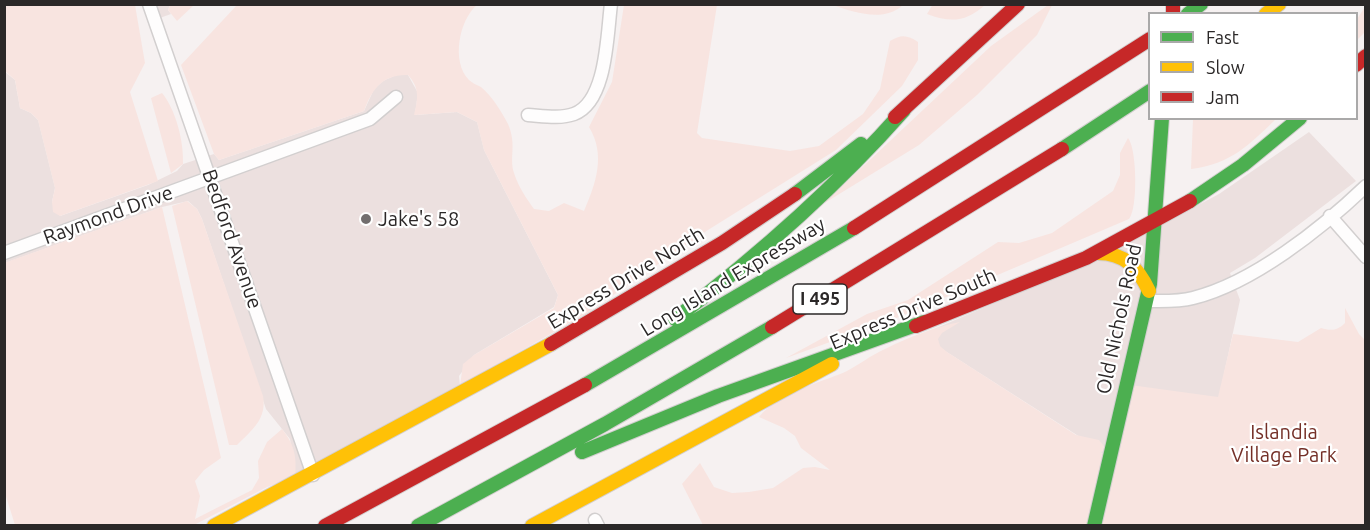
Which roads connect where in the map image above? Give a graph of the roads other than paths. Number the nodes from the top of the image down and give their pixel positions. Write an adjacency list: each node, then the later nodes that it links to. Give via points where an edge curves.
1 (149, 4): 11 (street, Bedford Avenue)
2 (612, 4): 8 (street, via 602,70 596,94 588,106 575,114 556,117)
3 (1018, 4): 7 (main road, Express Drive North)
4 (1148, 40): 20 (main road, Long Island Expressway / I 495, via 903,197)
5 (1148, 93): 22 (main road, I 495, via 872,268)
6 (396, 97): 11 (street, Raymond Drive, via 370,119)
7 (904, 110): 20 (main road, via 870,150); 21 (main road, Express Drive North, via 802,191 740,232 519,364)
8 (528, 115)
9 (1162, 120): 14 (main road, Old Nichols Road)
10 (1298, 120): 14 (main road, Express Drive South, via 1238,170)
11 (211, 177): 15 (street, Raymond Drive); 21 (street, Bedford Avenue)
12 (1365, 186): 13 (street)
13 (1330, 216): 17 (street); 18 (street, via 1274,258 1227,286 1192,299)
14 (1156, 222): 16 (main road, Express Drive South); 18 (main road, Old Nichols Road)
15 (4, 253)
16 (1094, 253): 18 (main road, via 1115,253 1127,258 1138,270); 19 (main road, Express Drive South, via 1053,273)
17 (1365, 257)
18 (1148, 296): 27 (main road, Old Nichols Road)
19 (924, 322): 22 (main road, via 670,414 522,482); 26 (main road, Express Drive South, via 783,388)
20 (630, 361): 24 (main road, Long Island Expressway / I 495)
21 (314, 475): 23 (main road, Express Drive North)
22 (481, 492): 25 (main road, I 495)
23 (214, 525)
24 (325, 525)
25 (418, 525)
26 (532, 525)
27 (1094, 525)

